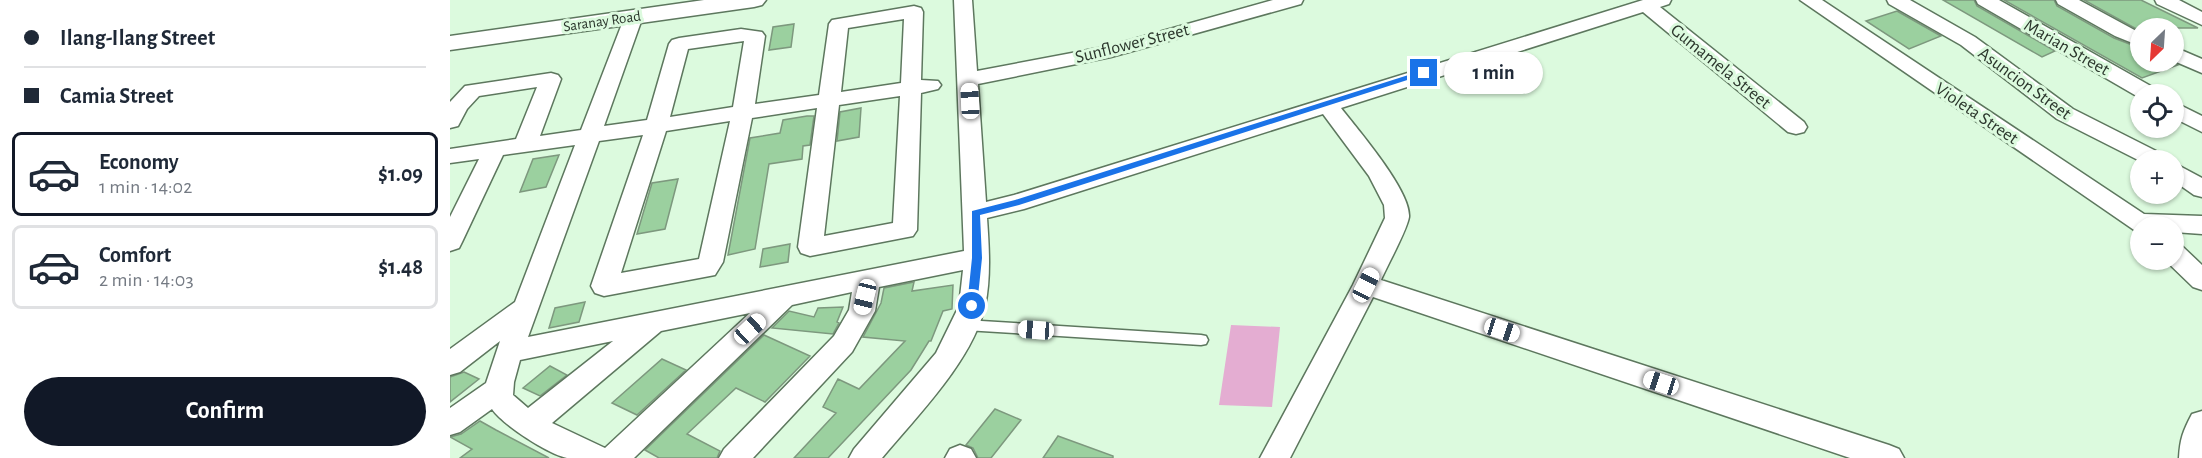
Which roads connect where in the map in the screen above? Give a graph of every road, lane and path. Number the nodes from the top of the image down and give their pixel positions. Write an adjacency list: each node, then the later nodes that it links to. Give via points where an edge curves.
1 (754, 0): 11 (street, Saranay Road)
2 (963, 0): 18 (street)
3 (1294, 0): 18 (street, Sunflower Street, via 1111,51)
4 (1809, 0): 37 (street, Violeta Street)
5 (1896, 0): 32 (street, Asuncion Street, via 1968,41 2065,114)
6 (1985, 0): 19 (street, Marian Street)
7 (2065, 0): 14 (street)
8 (2164, 0): 12 (street)
9 (1654, 3): 10 (street); 28 (street, Gumamela Street)
10 (1619, 6): 22 (street)
11 (633, 8): 13 (street, Saranay Road); 15 (street, Saranay Road); 29 (street)
12 (2202, 19)
13 (450, 25)
14 (2130, 36)
15 (450, 43)
16 (2184, 58): 17 (street)
17 (2202, 67)
18 (969, 79): 36 (street)
19 (2132, 84)
20 (921, 86): 21 (street); 21 (street, via 914,12 838,24); 21 (street, via 905,230 810,247)
21 (829, 99): 23 (street)
22 (1327, 104): 36 (street); 45 (street, via 1379,173 1396,205 1393,232)
23 (743, 111): 26 (street); 26 (street, via 755,36 741,35 679,44); 26 (street, via 711,262 706,268 604,286)
24 (2184, 115): 27 (street)
25 (450, 122): 30 (street, via 472,91 551,79)
26 (657, 124): 29 (street)
27 (2202, 125)
28 (1796, 127)
29 (589, 135): 30 (street); 47 (street)
30 (525, 145): 31 (street)
31 (495, 149): 33 (street); 40 (street)
32 (2136, 150)
33 (450, 156)
34 (2184, 177): 35 (street)
35 (2202, 189)
36 (975, 213): 41 (street)
37 (2131, 216)
38 (2184, 225): 39 (street)
39 (2202, 225)
40 (450, 242)
41 (977, 258): 43 (street); 49 (street, via 972,306)
42 (2184, 263): 44 (street)
43 (867, 280): 46 (street); 59 (street, via 861,311 843,344)
44 (2202, 280)
45 (1366, 285): 61 (street); 62 (street)
46 (784, 297): 48 (street); 58 (street)
47 (527, 307): 51 (street); 52 (street)
48 (654, 323): 51 (street); 56 (street)
49 (965, 325): 50 (lane); 60 (street, via 946,361)
50 (1201, 340)
51 (510, 351): 53 (street)
52 (450, 364)
53 (498, 390): 54 (street); 56 (street, via 507,408)
54 (450, 423)
55 (2202, 423): 63 (street, via 2195,437)
56 (530, 424): 57 (street)
57 (596, 458)
58 (614, 458)
59 (734, 458)
60 (864, 458)
61 (1275, 458)
62 (1889, 458)
63 (2194, 458)

